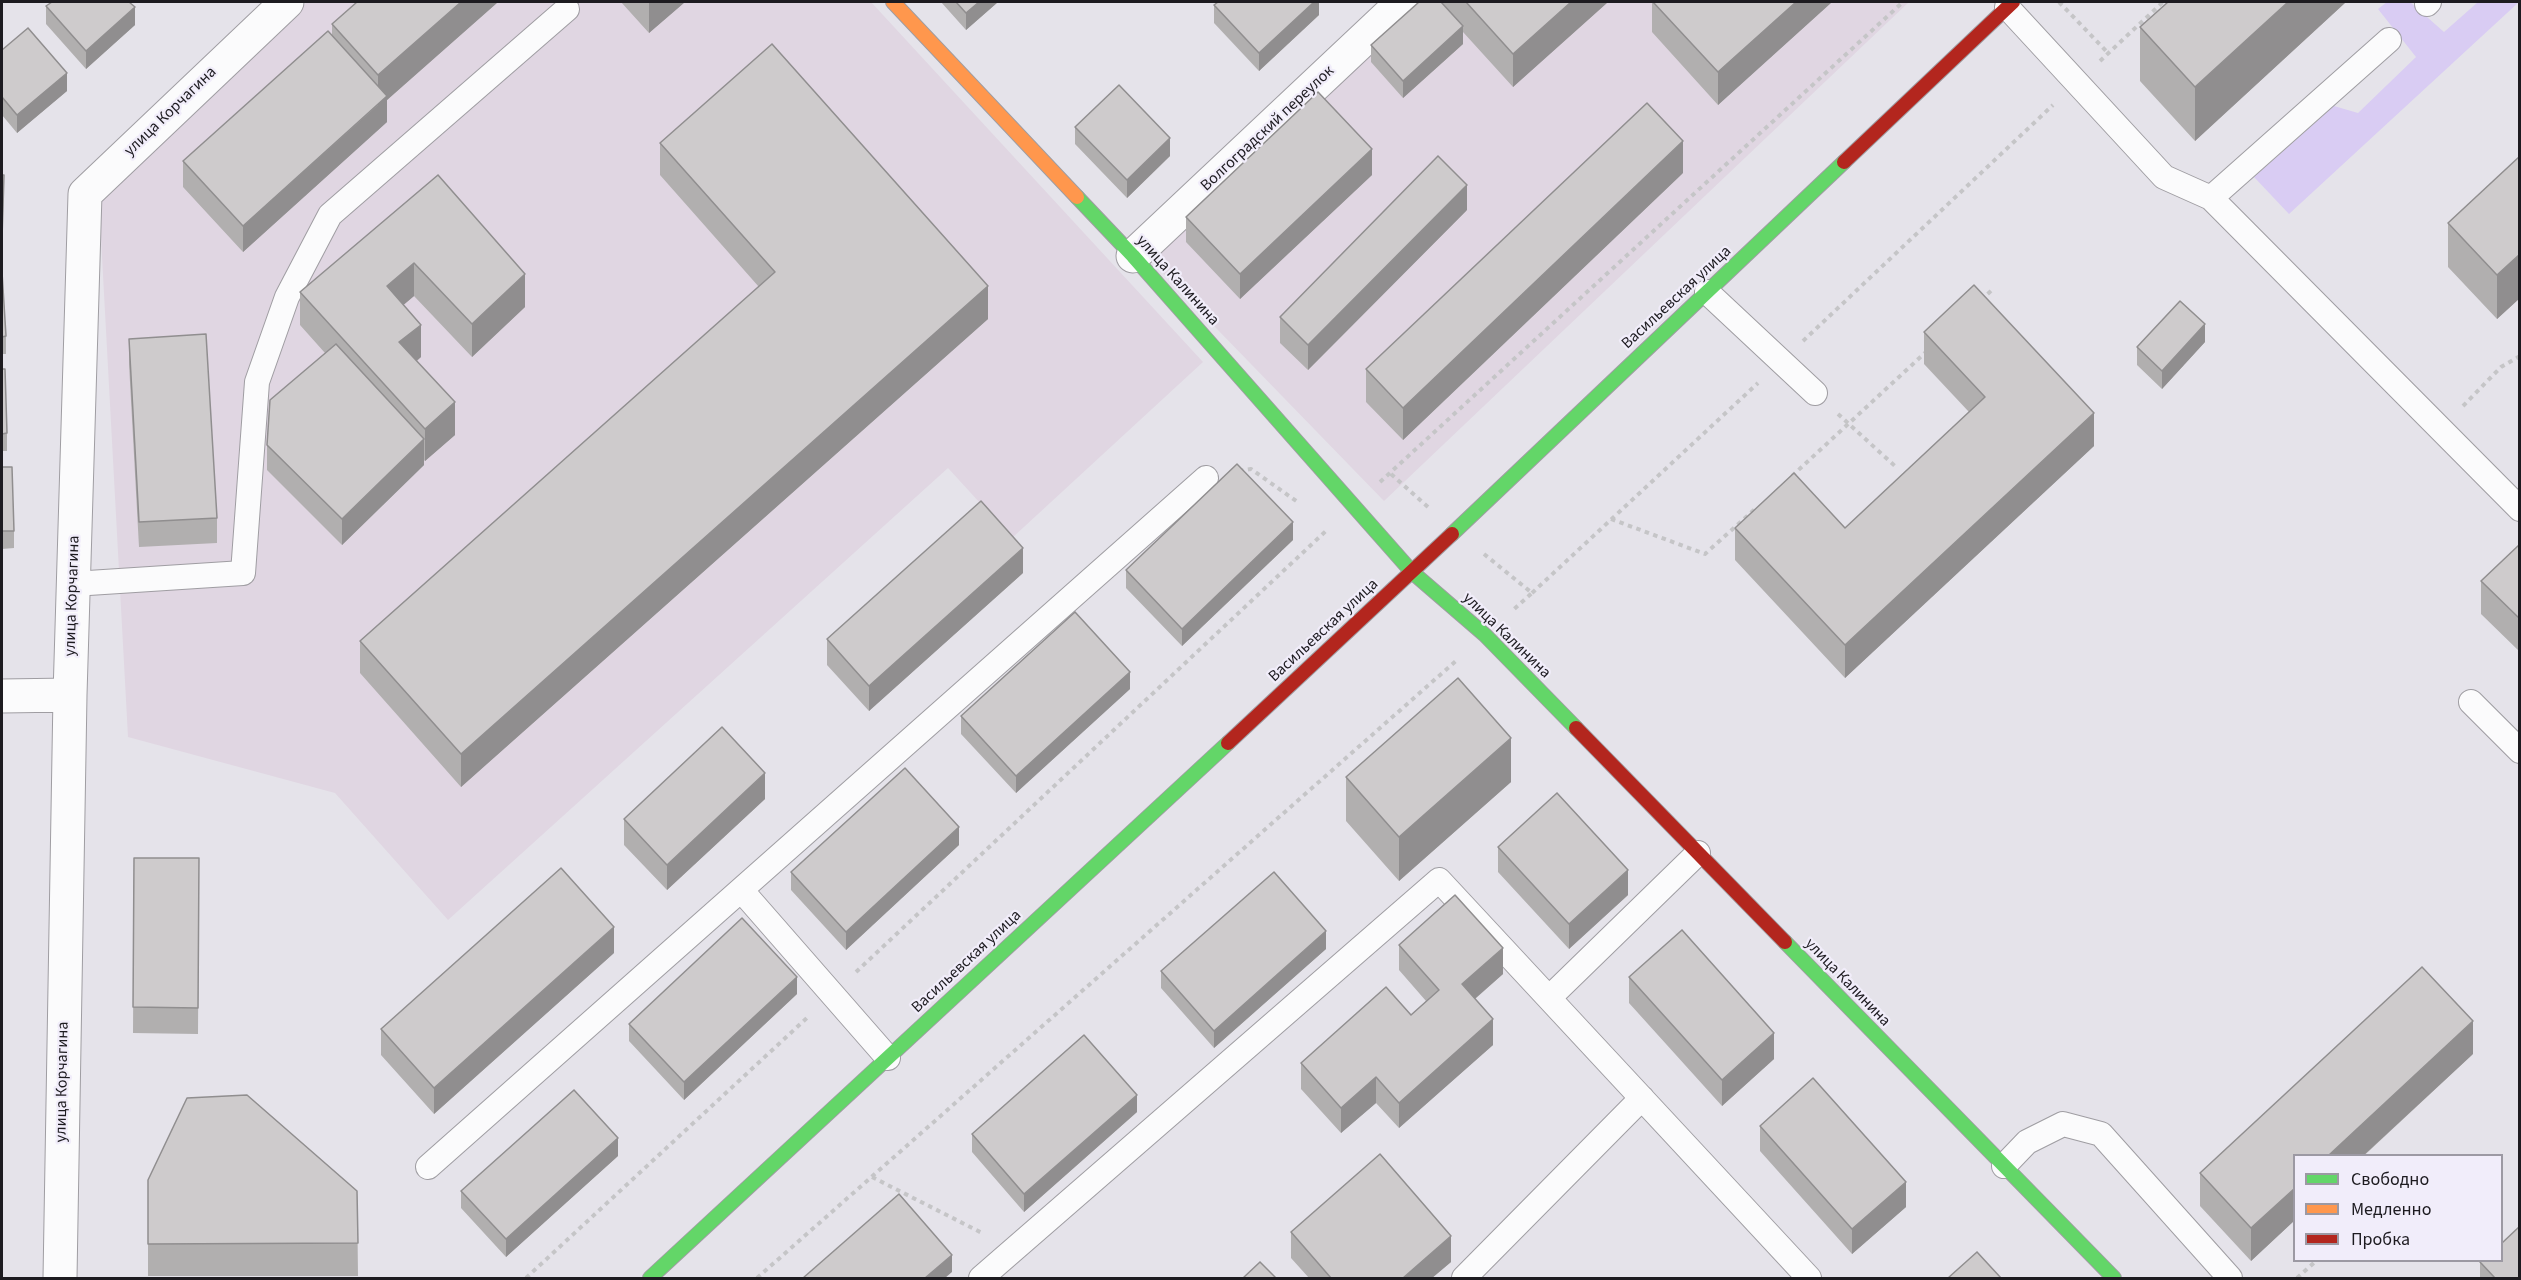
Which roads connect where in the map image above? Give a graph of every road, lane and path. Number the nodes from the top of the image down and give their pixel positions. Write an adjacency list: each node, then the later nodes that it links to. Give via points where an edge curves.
1 (287, 2): 34 (street, улица Корчагина, via 85,194)
2 (893, 2): 13 (main road, улица Калинина)
3 (1403, 2): 13 (street, Волгоградский переулок)
4 (1903, 2): 24 (path)
5 (2059, 2): 10 (path)
6 (2163, 2): 10 (path)
7 (2010, 4): 11 (lane); 15 (main road, Васильевская улица)
8 (567, 9): 34 (lane, via 330,215 286,297 256,382 243,573)
9 (2389, 40): 12 (lane)
10 (2108, 53): 11 (path)
11 (2076, 82): 12 (lane, via 2164,177); 19 (path)
12 (2211, 198): 22 (lane)
13 (1133, 256): 27 (main road, улица Калинина)
14 (1993, 289): 16 (path)
15 (1707, 292): 19 (lane); 32 (main road, Васильевская улица)
16 (1976, 305)
17 (1934, 345): 21 (path)
18 (2520, 356): 22 (path, via 2501,367)
19 (1781, 361): 20 (lane); 31 (path)
20 (1815, 393): 21 (path)
21 (1849, 425): 23 (path); 26 (path)
22 (2440, 430): 30 (lane)
23 (1896, 467)
24 (1391, 474): 27 (path); 32 (path)
25 (1206, 478): 28 (path, via 1251,469); 42 (lane)
26 (1790, 478)
27 (1353, 505): 33 (main road, улица Калинина); 43 (path)
28 (1305, 507)
29 (1756, 508): 31 (path, via 1705,554)
30 (2520, 508)
31 (1611, 519): 35 (path)
32 (1455, 531): 33 (main road, Васильевская улица); 35 (path)
33 (1412, 572): 36 (main road, улица Калинина); 45 (main road, Васильевская улица)
34 (74, 584): 37 (street, улица Корчагина)
35 (1532, 592): 36 (path)
36 (1485, 635): 41 (main road, улица Калинина); 49 (path)
37 (70, 695): 38 (street); 52 (street, улица Корчагина)
38 (2, 696)
39 (2471, 702): 40 (lane)
40 (2520, 751)
41 (1698, 853): 44 (lane); 47 (main road, улица Калинина)
42 (742, 891): 43 (lane); 48 (lane)
43 (833, 993): 45 (lane); 53 (path)
44 (1548, 998): 46 (lane); 50 (lane, via 1439,879)
45 (888, 1058): 54 (main road, Васильевская улица)
46 (1642, 1098): 57 (lane); 58 (lane)
47 (2004, 1166): 59 (main road, улица Калинина); 60 (lane, via 2027,1142 2063,1124 2101,1134)
48 (428, 1167)
49 (872, 1177): 50 (path); 55 (path)
50 (1014, 1249): 56 (lane)
51 (2315, 1262): 61 (path)
52 (60, 1278)
53 (526, 1278)
54 (650, 1278)
55 (758, 1278)
56 (981, 1278)
57 (1464, 1278)
58 (1809, 1278)
59 (2114, 1278)
60 (2230, 1278)
61 (2297, 1278)

